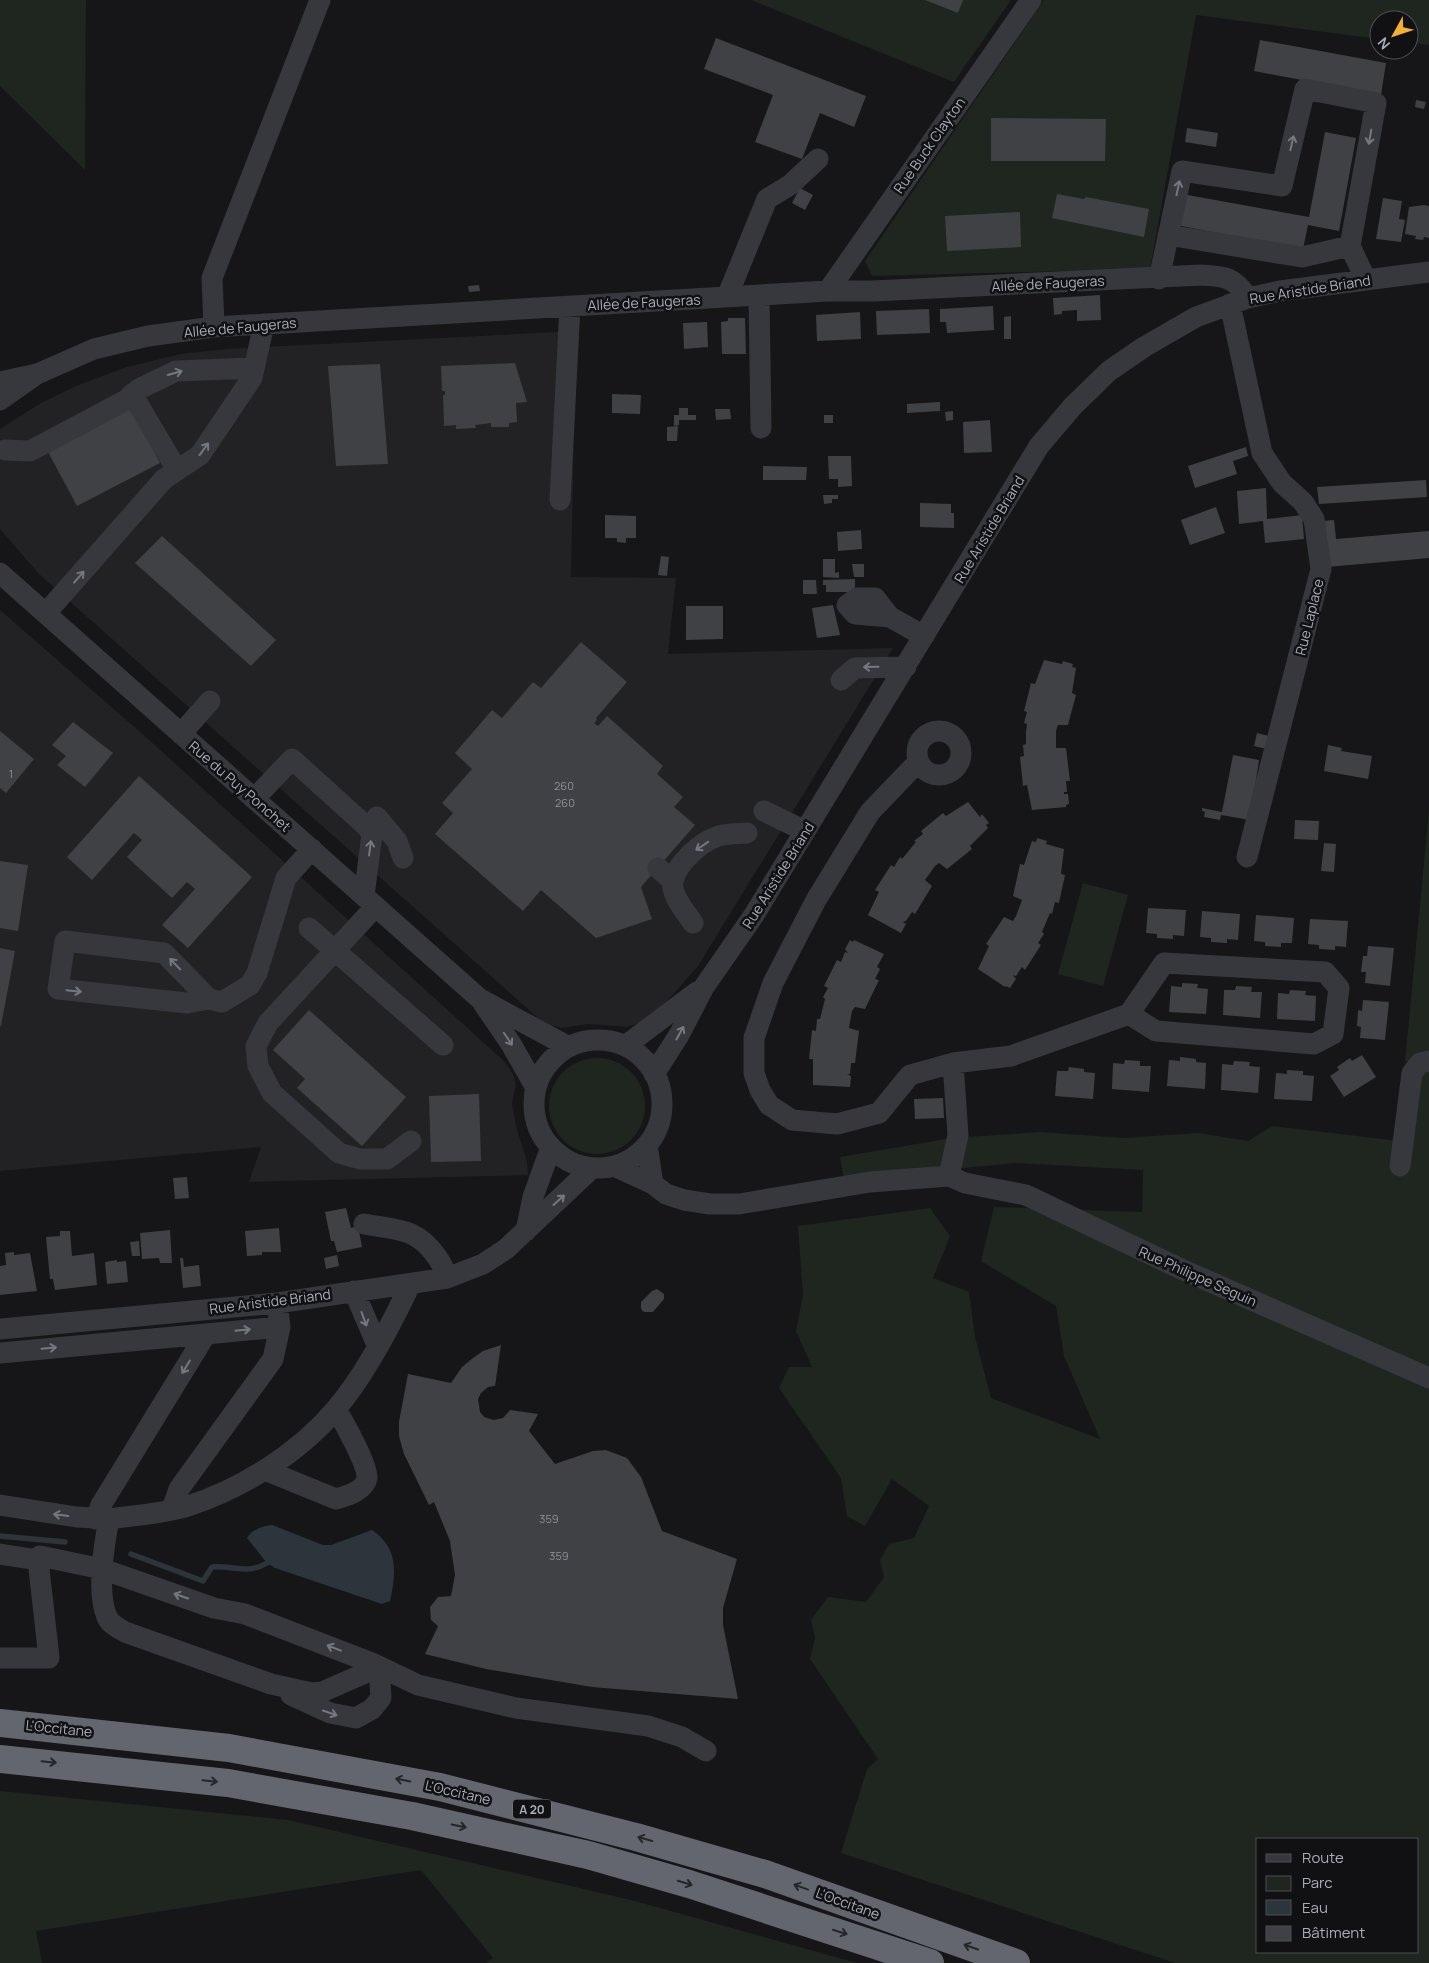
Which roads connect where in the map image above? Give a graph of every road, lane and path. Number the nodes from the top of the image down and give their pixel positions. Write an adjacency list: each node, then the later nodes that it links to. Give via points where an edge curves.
1 (320, 0): 15 (street, via 212,278)
2 (1031, 0): 9 (street, Rue Buck Clayton)
3 (818, 158): 11 (street, via 790,185 767,199)
4 (1168, 235): 5 (street, via 1302,257); 5 (street, one-way to 5, via 1182,170 1282,186 1305,89 1376,103); 7 (street)
5 (1350, 246): 8 (street)
6 (1429, 272): 8 (street, Rue Aristide Briand)
7 (1158, 278): 9 (street, Allée de Faugeras); 12 (street, Allée de Faugeras, via 1224,276 1240,285)
8 (1366, 280): 12 (street, Rue Aristide Briand, via 1280,291)
9 (828, 291): 10 (street, Allée de Faugeras)
10 (758, 295): 11 (street, Allée de Faugeras); 21 (street)
11 (727, 297): 13 (street, Allée de Faugeras)
12 (1239, 301): 28 (street, Rue Aristide Briand, via 1196,317 1144,347 1109,371 1073,406 1038,446); 40 (street, Rue Laplace, via 1262,453 1282,483 1303,502 1314,519 1321,569)
13 (570, 306): 14 (street, Allée de Faugeras); 24 (street)
14 (264, 324): 15 (street, Allée de Faugeras); 16 (street)
15 (214, 327): 17 (street, Allée de Faugeras, via 148,336 94,349)
16 (254, 368): 19 (street, one-way to 16, via 176,371); 23 (street, one-way to 16, via 200,455 252,378)
17 (37, 374): 18 (street, Allée de Faugeras); 20 (street, Allée de Faugeras)
18 (0, 382)
19 (132, 394): 22 (street, via 30,451); 23 (street)
20 (0, 400)
21 (761, 428)
22 (5, 450)
23 (177, 470): 26 (street, one-way to 23, via 164,480)
24 (560, 500)
25 (0, 573): 26 (street, Rue du Puy Ponchet)
26 (46, 613): 32 (street, Rue du Puy Ponchet)
27 (890, 616): 28 (street)
28 (924, 636): 29 (street, Rue Aristide Briand)
29 (906, 667): 30 (street, one-way to 30, via 855,668); 37 (street, Rue Aristide Briand)
30 (841, 680)
31 (210, 701): 32 (street)
32 (181, 734): 34 (street, Rue du Puy Ponchet)
33 (918, 762): 54 (street, via 870,812 816,900 773,983 754,1038 754,1073 770,1106 792,1120 837,1124 879,1113 910,1075)
34 (254, 799): 39 (street, Rue du Puy Ponchet); 42 (street, one-way to 34, via 372,834 292,759)
35 (764, 811): 37 (street)
36 (376, 817): 41 (street, via 397,841)
37 (805, 831): 46 (street, Rue Aristide Briand, via 754,915)
38 (747, 833): 43 (street, one-way to 43, via 717,836 665,875)
39 (312, 848): 42 (street, Rue du Puy Ponchet); 47 (street, via 286,878 257,973 250,985 222,1002)
40 (1247, 857)
41 (403, 858)
42 (369, 902): 45 (street); 48 (street, Rue du Puy Ponchet)
43 (692, 923)
44 (309, 928): 45 (street)
45 (335, 950): 50 (street); 57 (street, via 268,1023 256,1046 258,1066 272,1093 339,1153 386,1159)
46 (704, 987): 51 (street, Rue Aristide Briand); 55 (street, Rue Aristide Briand, one-way to 46)
47 (209, 999): 47 (street, one-way to 47, via 164,953 65,941 58,989 187,1003)
48 (480, 999): 52 (street, Rue du Puy Ponchet); 56 (street, Rue du Puy Ponchet, one-way to 56)
49 (1129, 1014): 49 (street, via 1156,1031 1314,1044 1333,1034 1338,988 1325,972 1164,963); 54 (street, via 1011,1056)
50 (444, 1045)
51 (625, 1046): 52 (street, via 587,1041); 55 (street, via 642,1058)
52 (569, 1047): 56 (street, via 554,1057)
53 (1429, 1061): 61 (street, via 1420,1063 1412,1073)
54 (953, 1063): 63 (street, via 958,1134)
55 (654, 1074): 58 (street, via 660,1092 661,1111 657,1129)
56 (536, 1088): 59 (street, via 534,1109 537,1122)
57 (411, 1141)
58 (647, 1145): 60 (street, via 632,1158); 64 (street)
59 (550, 1147): 62 (street, via 569,1161); 66 (street, via 533,1197)
60 (614, 1166): 62 (street); 64 (street, Rue Philippe Seguin)
61 (1400, 1166)
62 (592, 1168): 66 (street, Rue Aristide Briand, one-way to 62)
63 (957, 1180): 64 (street, Rue Philippe Seguin, via 870,1182 739,1204 684,1200 666,1194); 77 (street, Rue Philippe Seguin, via 1026,1195 1181,1269)
64 (653, 1184)
65 (364, 1224): 67 (street, via 417,1235 428,1244)
66 (526, 1231): 67 (street, Rue Aristide Briand, via 483,1264)
67 (448, 1278): 68 (street, Rue Aristide Briand)
68 (410, 1285): 69 (street, Rue Aristide Briand); 75 (street)
69 (354, 1291): 70 (street, Rue Aristide Briand); 75 (street, one-way to 75)
70 (277, 1303): 71 (street, Rue Aristide Briand); 72 (street)
71 (218, 1308): 73 (street, Rue Aristide Briand); 74 (street)
72 (280, 1327): 74 (street, one-way to 72); 81 (street, via 273,1359 179,1489)
73 (0, 1329)
74 (206, 1334): 76 (street, one-way to 74); 82 (street, one-way to 82, via 100,1505)
75 (377, 1346): 78 (street, via 356,1383)
76 (0, 1353)
77 (1429, 1378)
78 (336, 1409): 79 (street, via 319,1427); 79 (street, via 365,1469 367,1478 363,1486 336,1499)
79 (265, 1470): 81 (street, via 210,1498)
80 (0, 1505): 82 (street, one-way to 80)
81 (172, 1510): 82 (street)
82 (103, 1519): 85 (street)
83 (0, 1554): 84 (street)
84 (38, 1560): 85 (street, via 40,1556); 86 (street, via 49,1658)
85 (102, 1569): 87 (street, one-way to 85, via 246,1614 214,1608); 88 (street, via 103,1604 107,1619 114,1626)
86 (0, 1658)
87 (379, 1667): 88 (street, via 322,1692 312,1693); 89 (street); 90 (street)
88 (271, 1684): 90 (street, one-way to 90, via 308,1704 346,1717 362,1716)
89 (418, 1685): 90 (street); 92 (street, via 516,1708 648,1726 682,1737)
90 (382, 1698)
91 (0, 1723): 95 (highway, L'Occitane / A 20, one-way to 91, via 766,1874 440,1787 229,1748)
92 (706, 1751)
93 (0, 1759): 94 (highway, L'Occitane / A 20, one-way to 94, via 228,1783 421,1818 588,1855 689,1884)
94 (930, 1963)
95 (1016, 1963)

